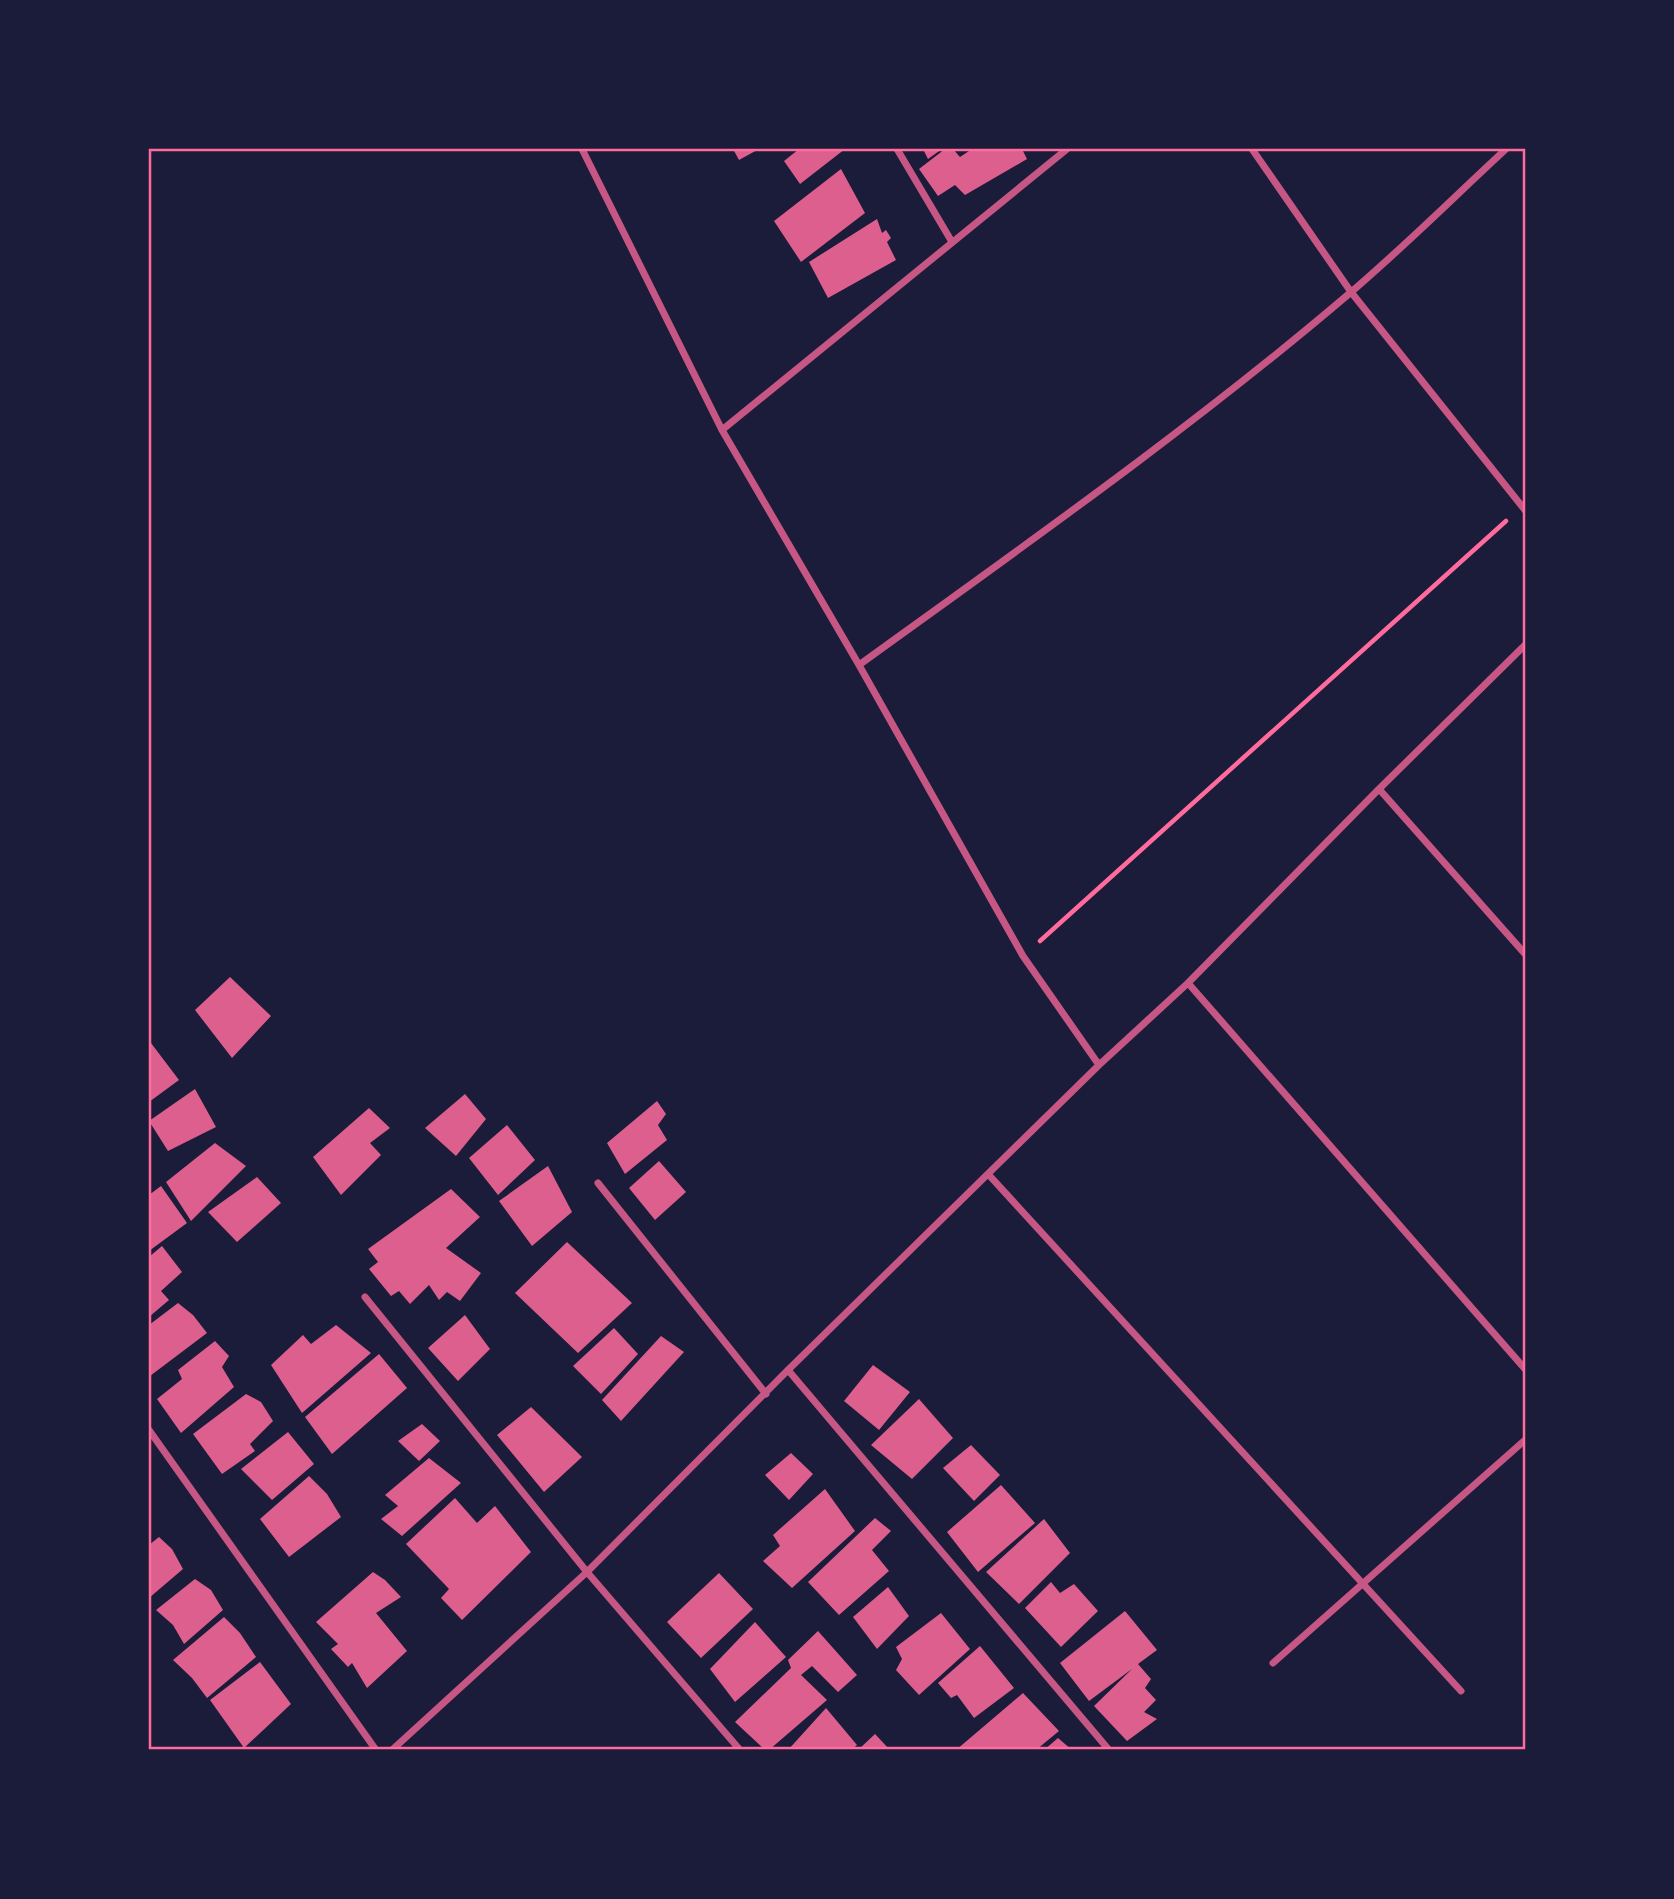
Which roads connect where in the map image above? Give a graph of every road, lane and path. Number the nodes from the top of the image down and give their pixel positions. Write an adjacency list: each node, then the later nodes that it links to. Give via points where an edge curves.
1 (582, 149): 8 (street)
2 (897, 149): 6 (street)
3 (1067, 149): 6 (street)
4 (1252, 149): 7 (street)
5 (1506, 149): 7 (street)
6 (953, 242): 8 (street)
7 (1351, 292): 9 (street); 11 (street, via 1063,517)
8 (722, 430): 11 (street)
9 (1524, 508): 14 (path)
10 (1525, 645): 12 (street)
11 (859, 665): 14 (street)
12 (1379, 789): 13 (street); 15 (street)
13 (1525, 954)
14 (1023, 956): 16 (street)
15 (1188, 983): 16 (street); 20 (street)
16 (1099, 1065): 17 (street)
17 (988, 1174): 21 (street); 26 (street)
18 (598, 1183): 22 (street)
19 (365, 1297): 25 (street)
20 (1525, 1369)
21 (788, 1370): 22 (street); 32 (street)
22 (766, 1394): 25 (street)
23 (149, 1430): 29 (street)
24 (1525, 1440): 26 (street)
25 (587, 1572): 30 (street); 31 (street)
26 (1363, 1584): 27 (street); 28 (street)
27 (1273, 1663)
28 (1461, 1691)
29 (376, 1750)
30 (392, 1750)
31 (740, 1750)
32 (1109, 1750)

